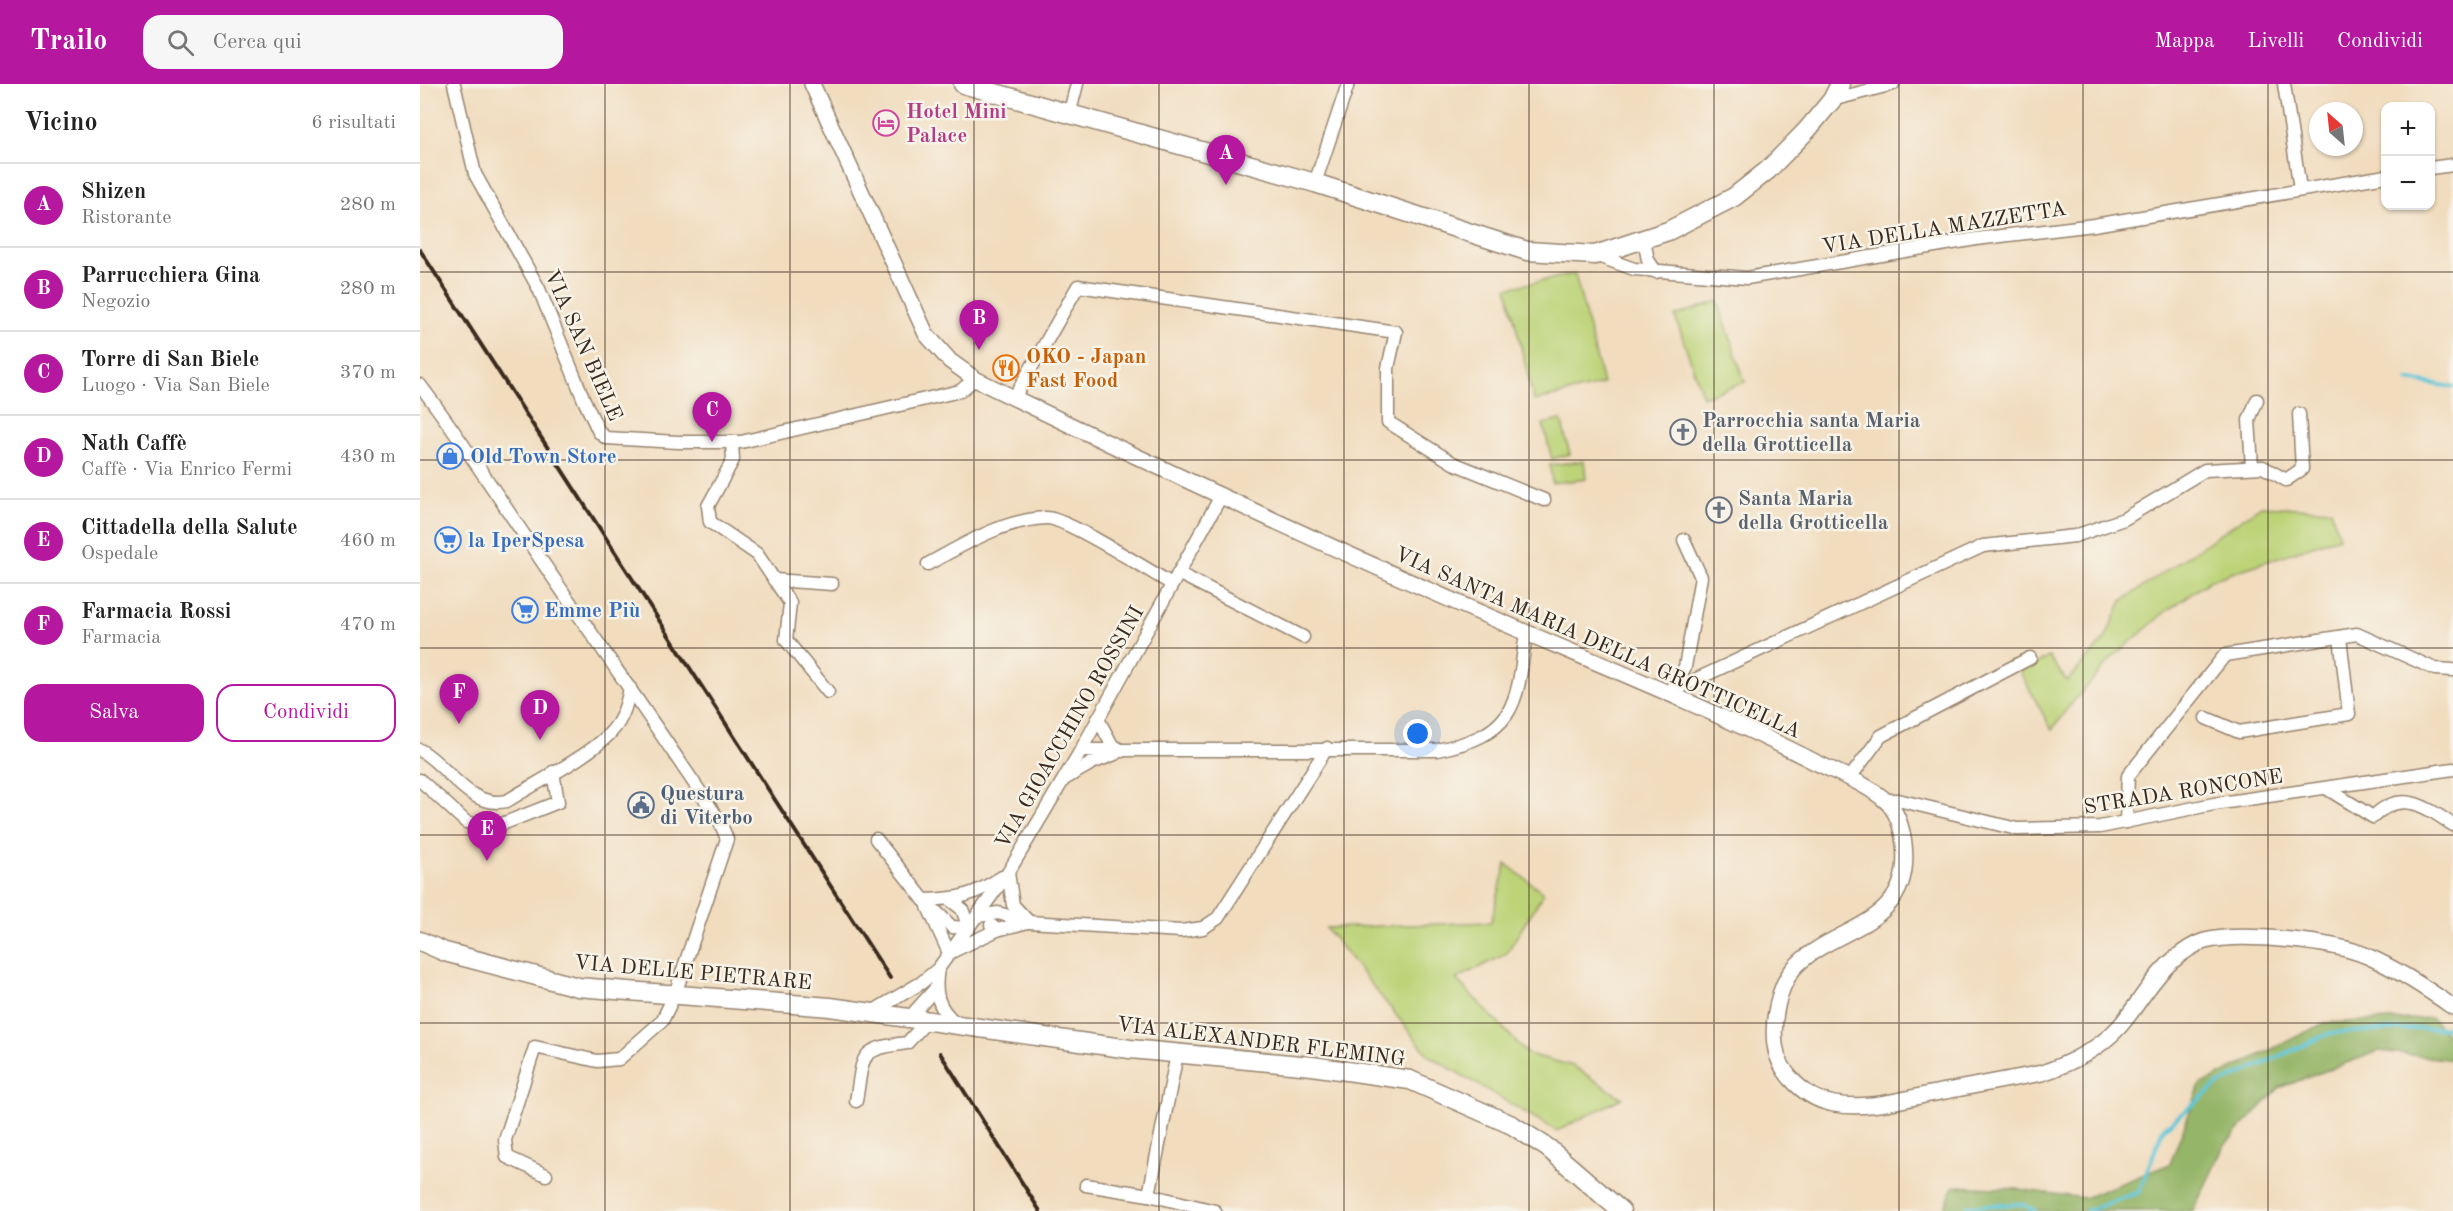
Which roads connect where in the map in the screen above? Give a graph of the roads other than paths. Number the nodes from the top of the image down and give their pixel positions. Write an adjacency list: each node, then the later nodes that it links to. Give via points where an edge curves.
1 (454, 84): 23 (street, VIA SAN BIELE, via 475,174 539,288 599,432 606,438)
2 (812, 84): 18 (street, VIA SANTA MARIA DELLA GROTTICELLA, via 926,334 950,362)
3 (963, 84): 9 (main road)
4 (1077, 84): 9 (street)
5 (1348, 84): 13 (street)
6 (1893, 84): 8 (street)
7 (2284, 84): 14 (street)
8 (1836, 92): 15 (main road, via 1768,170 1734,197)
9 (1069, 115): 13 (main road)
10 (2453, 165): 11 (street)
11 (2435, 167)
12 (2381, 177): 14 (street, VIA DELLA MAZZETTA)
13 (1315, 183): 16 (main road, via 1527,251)
14 (2300, 189): 17 (street, VIA DELLA MAZZETTA, via 1747,278)
15 (1644, 240): 16 (main road); 17 (street, via 1648,260)
16 (1595, 255): 17 (street, VIA DELLA MAZZETTA, via 1634,269)
17 (1656, 272)
18 (975, 379): 20 (street, VIA SANTA MARIA DELLA GROTTICELLA); 23 (street, VIA SAN BIELE, via 960,391)
19 (420, 385): 38 (street, via 465,444)
20 (1014, 398): 25 (street, VIA SANTA MARIA DELLA GROTTICELLA); 26 (street, via 1078,286 1396,332 1388,368 1388,422 1453,463)
21 (2257, 400): 24 (street, via 2249,420)
22 (2299, 414): 24 (street, via 2302,469 2286,480 2263,467)
23 (732, 442): 30 (street, via 733,460 708,506 710,522 757,554)
24 (2252, 466): 40 (street, via 2205,470 2124,519 2075,536 1983,546)
25 (1221, 496): 29 (street, VIA GIOACCHINO ROSSINI); 33 (street, VIA SANTA MARIA DELLA GROTTICELLA)
26 (1544, 500)
27 (1684, 540): 40 (street, via 1701,577 1685,668)
28 (928, 564): 32 (street, via 994,529 1049,517 1096,539)
29 (1178, 573): 32 (street, VIA GIOACCHINO ROSSINI); 34 (street)
30 (774, 580): 31 (street); 39 (street, via 790,603 786,640)
31 (832, 584)
32 (1172, 584): 42 (street, VIA GIOACCHINO ROSSINI)
33 (1526, 632): 40 (street, VIA SANTA MARIA DELLA GROTTICELLA); 43 (street, via 1519,693 1510,712 1468,744 1437,750)
34 (1304, 637)
35 (2340, 637): 37 (street, via 2357,634 2435,669); 41 (street, via 2349,714 2239,732); 55 (street, via 2225,655 2128,776)
36 (2030, 658): 50 (street, via 1881,736)
37 (2453, 670)
38 (630, 688): 49 (street, via 613,731); 70 (street, via 720,822 727,839)
39 (828, 692)
40 (1669, 692): 50 (street, VIA SANTA MARIA DELLA GROTTICELLA)
41 (2206, 718)
42 (1098, 719): 45 (street, VIA GIOACCHINO ROSSINI); 46 (street, via 1112,745)
43 (1327, 748): 46 (street); 62 (street, via 1218,918 1203,928 1181,931)
44 (420, 750): 49 (street, via 478,799 495,803 507,801)
45 (1081, 750): 46 (street); 47 (street); 52 (street, VIA GIOACCHINO ROSSINI)
46 (1122, 751): 47 (street)
47 (1092, 763): 52 (street)
48 (2453, 769): 53 (street, STRADA RONCONE)
49 (553, 772): 51 (street, via 558,802 492,828 466,822)
50 (1849, 779): 54 (street, VIA SANTA MARIA DELLA GROTTICELLA)
51 (420, 780)
52 (1064, 780): 58 (street, VIA GIOACCHINO ROSSINI)
53 (2326, 788): 55 (street, STRADA RONCONE); 56 (street, via 2373,817 2385,805 2404,801)
54 (1886, 800): 55 (street, STRADA RONCONE, via 2017,829 2100,827); 71 (street, via 1898,816 1903,833 1904,870 1898,888 1871,921 1794,969 1785,982 1778,1006 1774,1041 1785,1074 1833,1104 1879,1104 2042,1073 2067,1064 2096,1048 2118,1028 2168,965 2185,950 2204,941 2248,938 2342,947 2386,966)
55 (2126, 822)
56 (2453, 825)
57 (876, 839): 60 (street)
58 (1008, 873): 59 (street, via 979,893); 61 (street, VIA GIOACCHINO ROSSINI); 62 (street, via 1013,905)
59 (949, 899): 60 (street); 63 (street, via 962,909)
60 (924, 900): 63 (street, via 952,927); 66 (street)
61 (978, 916): 62 (street, via 998,913); 63 (street, VIA GIOACCHINO ROSSINI); 64 (street)
62 (1029, 922): 64 (street)
63 (969, 928): 66 (street, VIA GIOACCHINO ROSSINI)
64 (997, 930): 66 (street)
65 (420, 941): 70 (main road, VIA DELLE PIETRARE, via 445,952 578,987)
66 (949, 953): 67 (street, VIA GIOACCHINO ROSSINI)
67 (938, 969): 68 (street); 69 (street)
68 (921, 983): 72 (street); 73 (street, via 914,996)
69 (935, 989): 73 (street); 74 (street, via 945,1014)
70 (675, 994): 72 (main road, VIA DELLE PIETRARE); 77 (street, via 662,1021 620,1059 597,1061 535,1047 505,1140 507,1157)
71 (2453, 1007)
72 (873, 1012): 73 (main road, VIA DELLE PIETRARE)
73 (918, 1019): 74 (main road, VIA DELLE PIETRARE); 76 (street, via 907,1043 868,1051 863,1058)
74 (963, 1027): 75 (main road, VIA ALEXANDER FLEMING)
75 (1177, 1054): 79 (street); 81 (main road, VIA ALEXANDER FLEMING, via 1312,1066 1410,1080 1512,1125 1548,1148)
76 (856, 1101)
77 (546, 1175)
78 (1086, 1185): 79 (street)
79 (1149, 1195): 80 (street)
80 (1215, 1211)
81 (1621, 1211)

